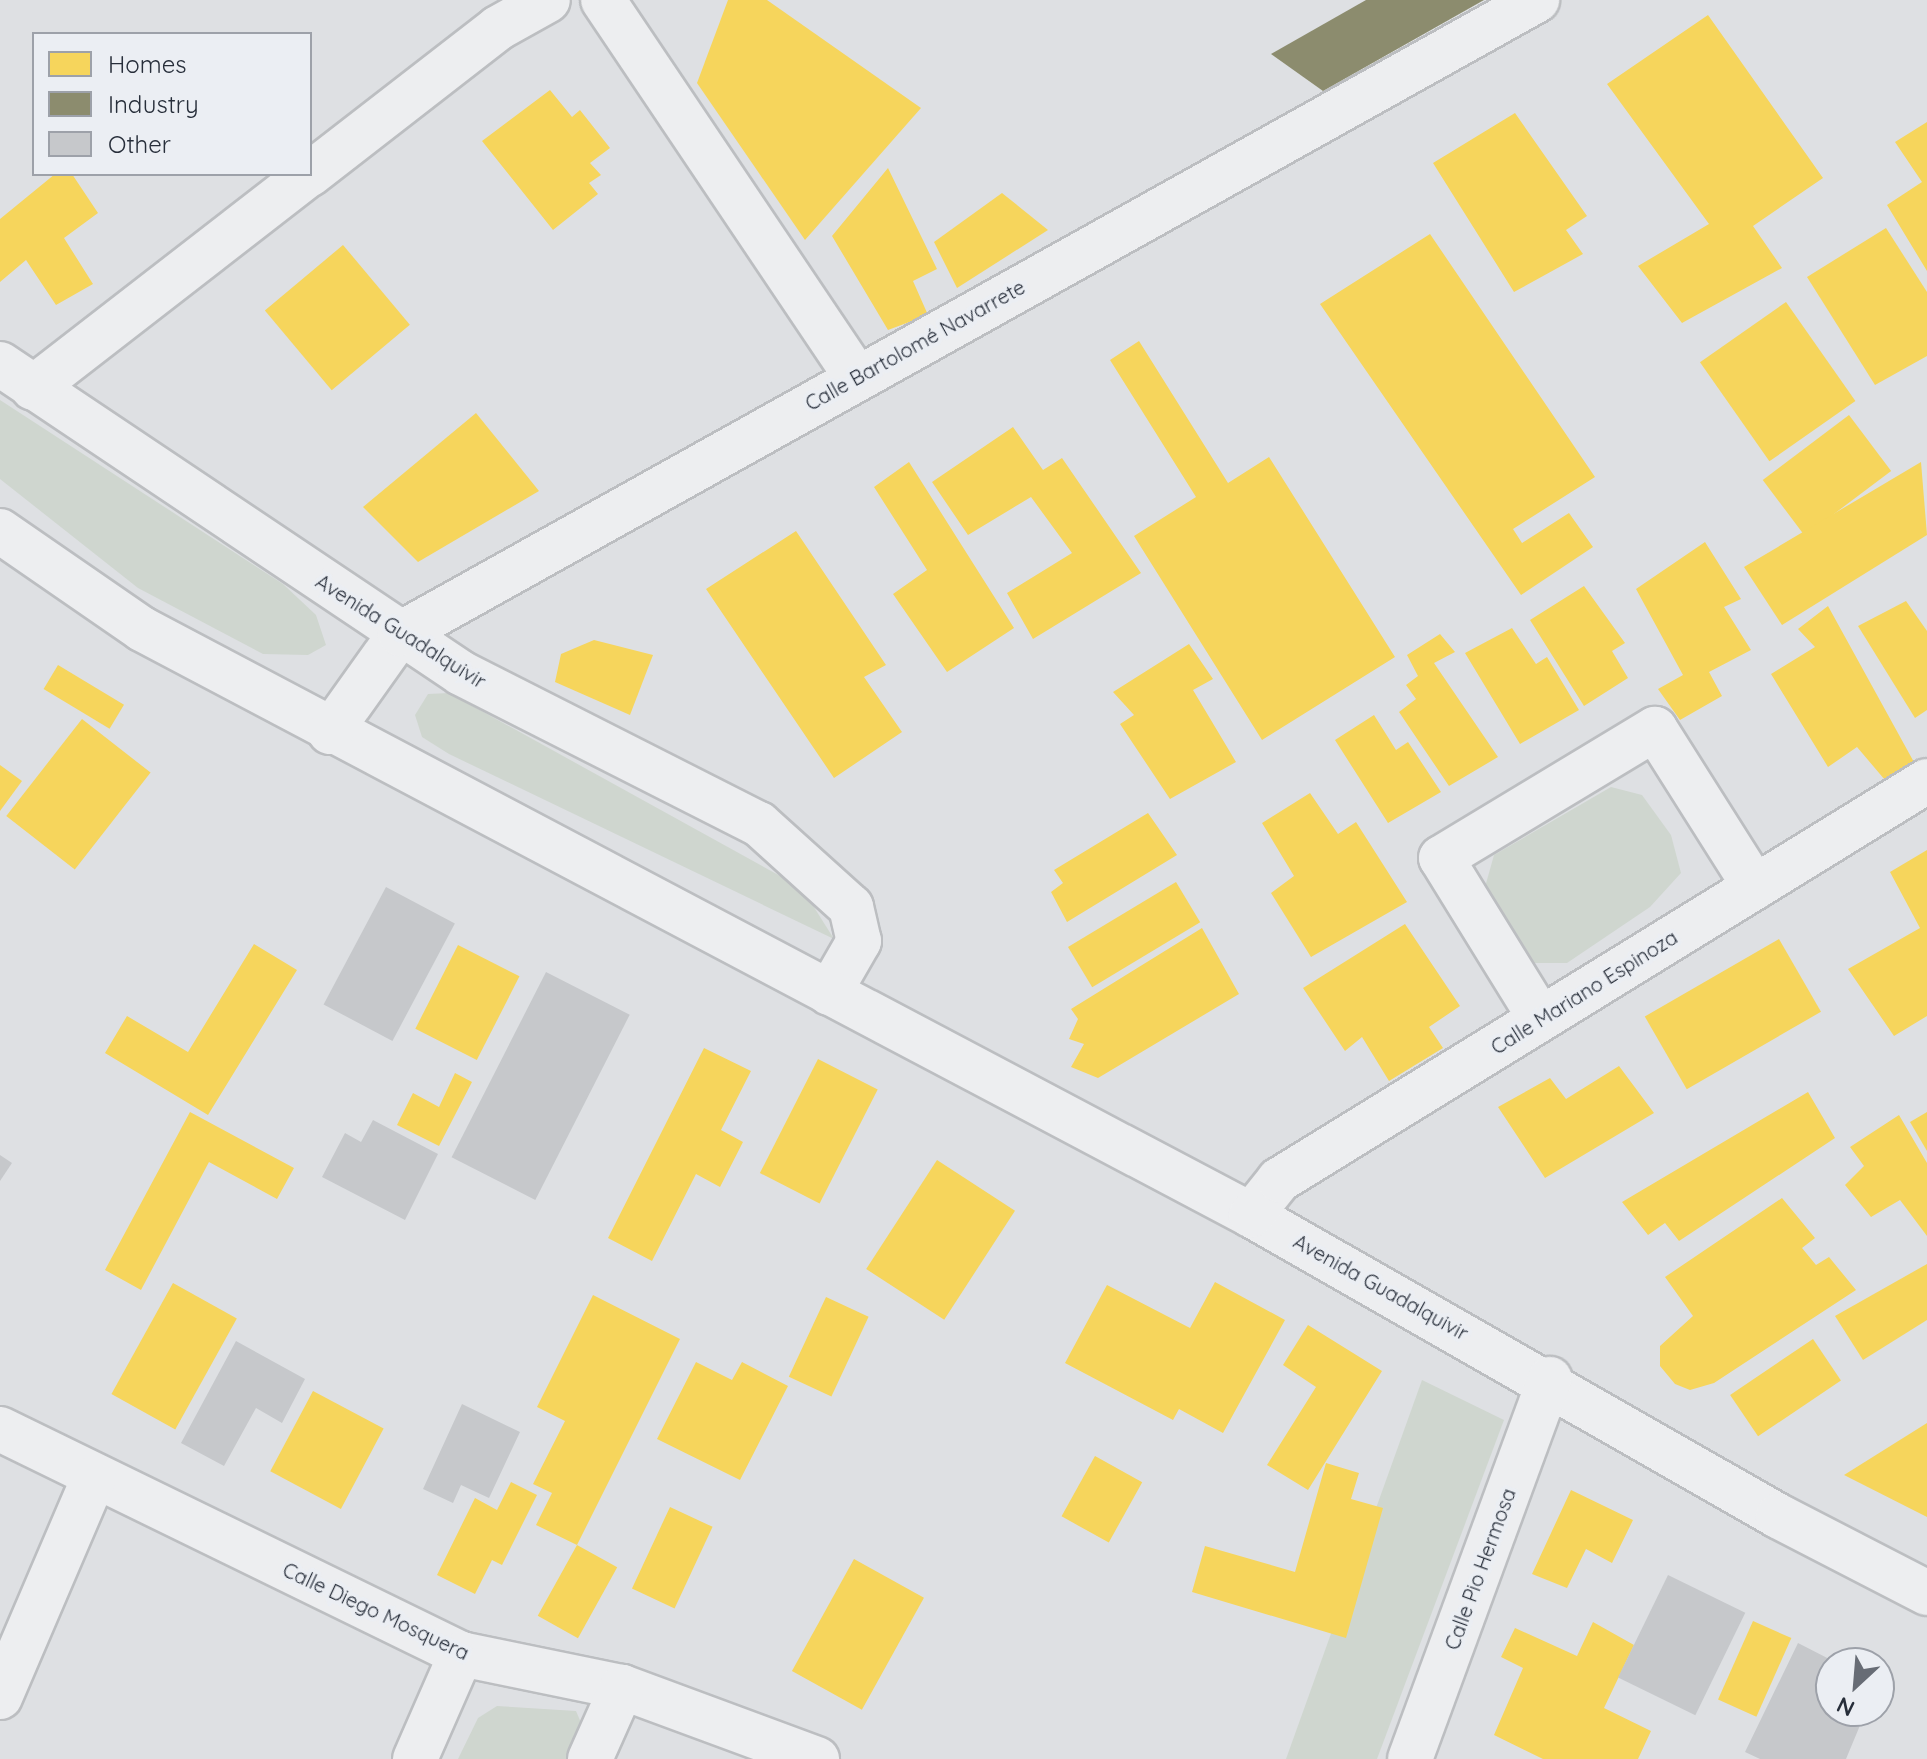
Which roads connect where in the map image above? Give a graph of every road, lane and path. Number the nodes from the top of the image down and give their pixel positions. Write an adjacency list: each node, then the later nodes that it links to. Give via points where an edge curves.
1 (548, 0): 4 (street, via 498,28)
2 (603, 0): 7 (street)
3 (1537, 0): 7 (street, Calle Bartolomé Navarrete)
4 (312, 172)
5 (307, 176): 6 (street)
6 (17, 376): 9 (street, Avenida Guadalquivir)
7 (856, 377): 9 (street, Calle Bartolomé Navarrete)
8 (2, 538): 10 (street, Avenida Guadalquivir, via 142,629)
9 (400, 634): 10 (street, Calle Bartolomé Navarrete); 13 (street, Avenida Guadalquivir, via 461,673 759,824 851,907 859,941)
10 (330, 732): 13 (street, Avenida Guadalquivir)
11 (1927, 781): 12 (street, Calle Mariano Espinoza)
12 (1755, 887): 14 (street, Calle Mariano Espinoza); 14 (street, via 1655,729 1441,858)
13 (829, 993): 15 (street, Avenida Guadalquivir)
14 (1540, 1018): 15 (street, Calle Mariano Espinoza, via 1279,1180)
15 (1251, 1215): 16 (street, Avenida Guadalquivir)
16 (1550, 1379): 19 (street, Avenida Guadalquivir, via 1778,1516); 26 (street, Calle Pio Hermosa)
17 (0, 1429): 18 (street, Calle Diego Mosquera)
18 (94, 1478): 20 (street, Calle Diego Mosquera); 22 (street)
19 (1927, 1593)
20 (461, 1654): 21 (street, Calle Diego Mosquera); 23 (street)
21 (622, 1687): 24 (street); 25 (street, Calle Diego Mosquera)
22 (0, 1697)
23 (415, 1759)
24 (590, 1759)
25 (817, 1759)
26 (1410, 1759)

